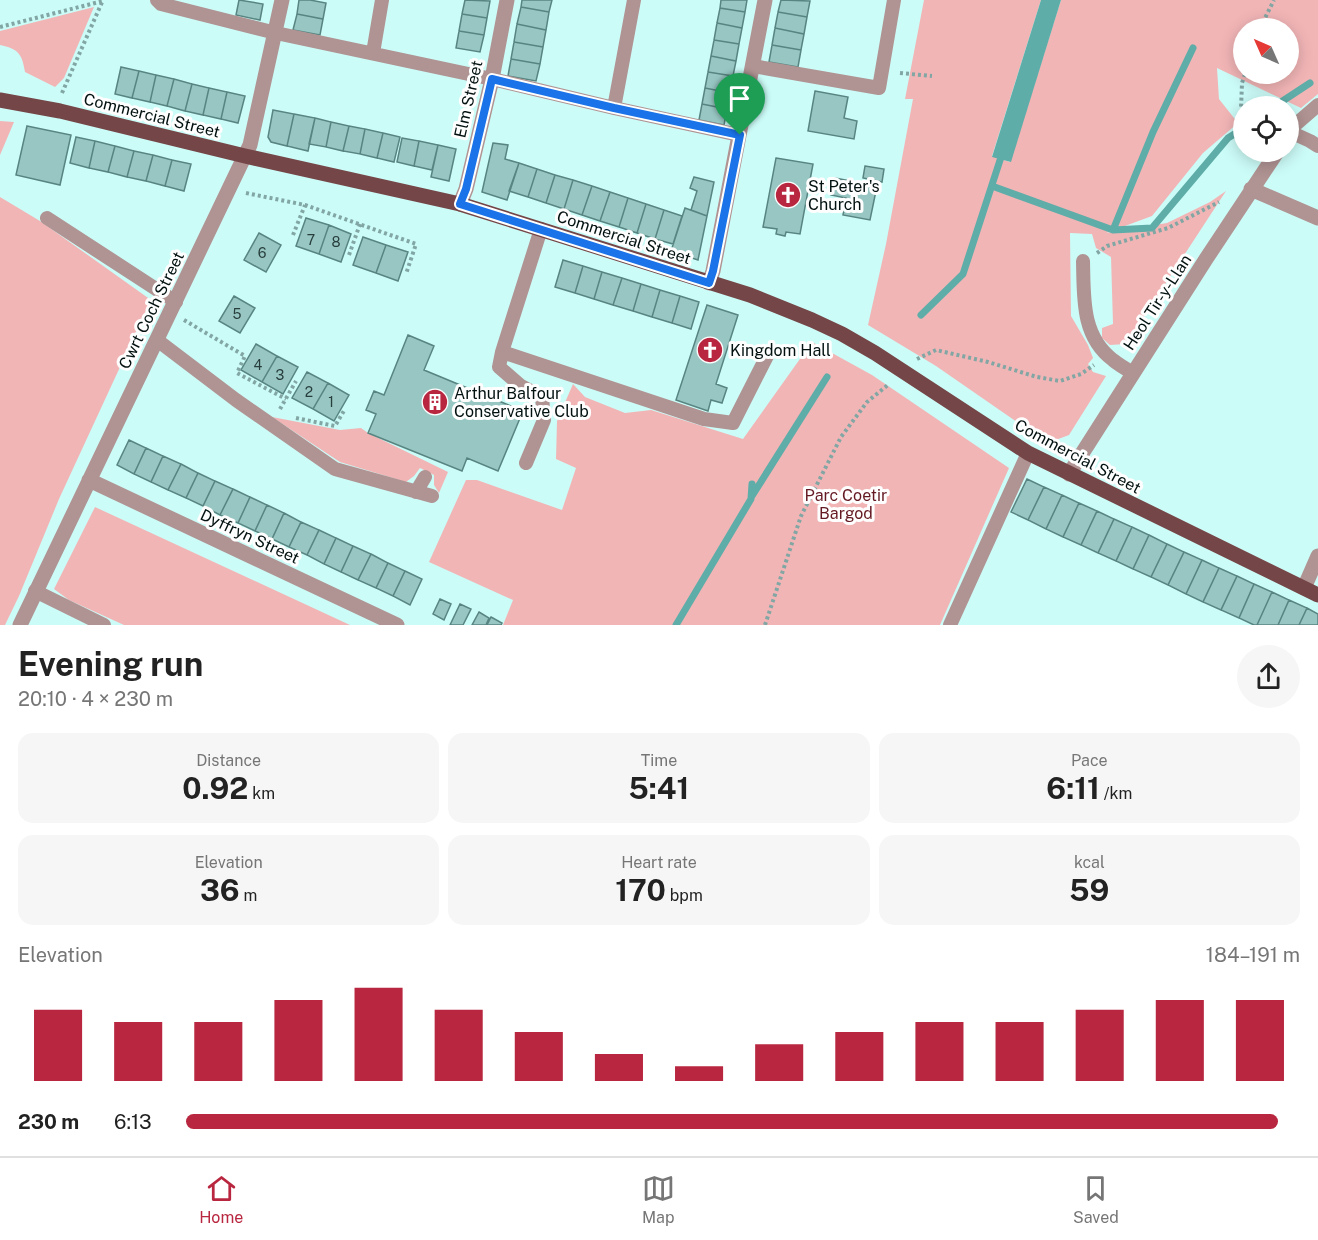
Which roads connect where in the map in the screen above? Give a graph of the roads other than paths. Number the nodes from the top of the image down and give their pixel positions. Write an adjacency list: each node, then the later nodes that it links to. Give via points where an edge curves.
1 (157, 0): 8 (lane)
2 (282, 0): 8 (street, Cwrt Coch Street)
3 (382, 0): 9 (lane)
4 (507, 0): 11 (street, Elm Street)
5 (634, 0): 14 (lane)
6 (765, 0): 10 (street)
7 (894, 0): 10 (lane, via 879,88)
8 (276, 33): 9 (lane); 19 (street, Cwrt Coch Street)
9 (373, 53): 11 (lane)
10 (753, 66): 16 (street)
11 (492, 79): 14 (lane); 22 (street, Elm Street)
12 (0, 100): 19 (main road, Commercial Street)
13 (1318, 105): 15 (lane)
14 (614, 108): 16 (lane)
15 (1299, 121)
16 (740, 135): 27 (street)
17 (1299, 136): 18 (lane)
18 (1318, 146)
19 (245, 156): 22 (main road, Commercial Street); 28 (street, Cwrt Coch Street)
20 (1270, 162): 21 (street, Heol Tir-y-Llan)
21 (1251, 189): 24 (street); 32 (street, Heol Tir-y-Llan)
22 (460, 204): 25 (main road, Commercial Street)
23 (47, 218): 28 (lane)
24 (1318, 218)
25 (541, 229): 27 (main road, Commercial Street); 30 (lane)
26 (1083, 261): 32 (lane, via 1085,311 1095,340 1108,356)
27 (709, 283): 33 (main road, Commercial Street, via 750,295 842,334)
28 (173, 307): 29 (street, Cwrt Coch Street)
29 (157, 340): 37 (street, Cwrt Coch Street); 38 (lane, via 334,469)
30 (502, 352): 31 (lane, via 704,419 733,423); 34 (lane, via 499,367 521,386 543,397 544,420)
31 (768, 354)
32 (1133, 373): 35 (street, Heol Tir-y-Llan)
33 (1028, 453): 35 (main road, Commercial Street); 46 (lane)
34 (526, 463)
35 (1069, 474): 42 (main road, Commercial Street)
36 (425, 477): 38 (lane)
37 (89, 480): 41 (street, Cwrt Coch Street); 45 (street, Dyffryn Street)
38 (416, 492): 39 (lane)
39 (432, 496)
40 (1318, 556): 42 (street)
41 (35, 591): 43 (street, Cwrt Coch Street); 44 (lane)
42 (1311, 591)
43 (20, 625)
44 (104, 625)
45 (397, 625)
46 (950, 625)

